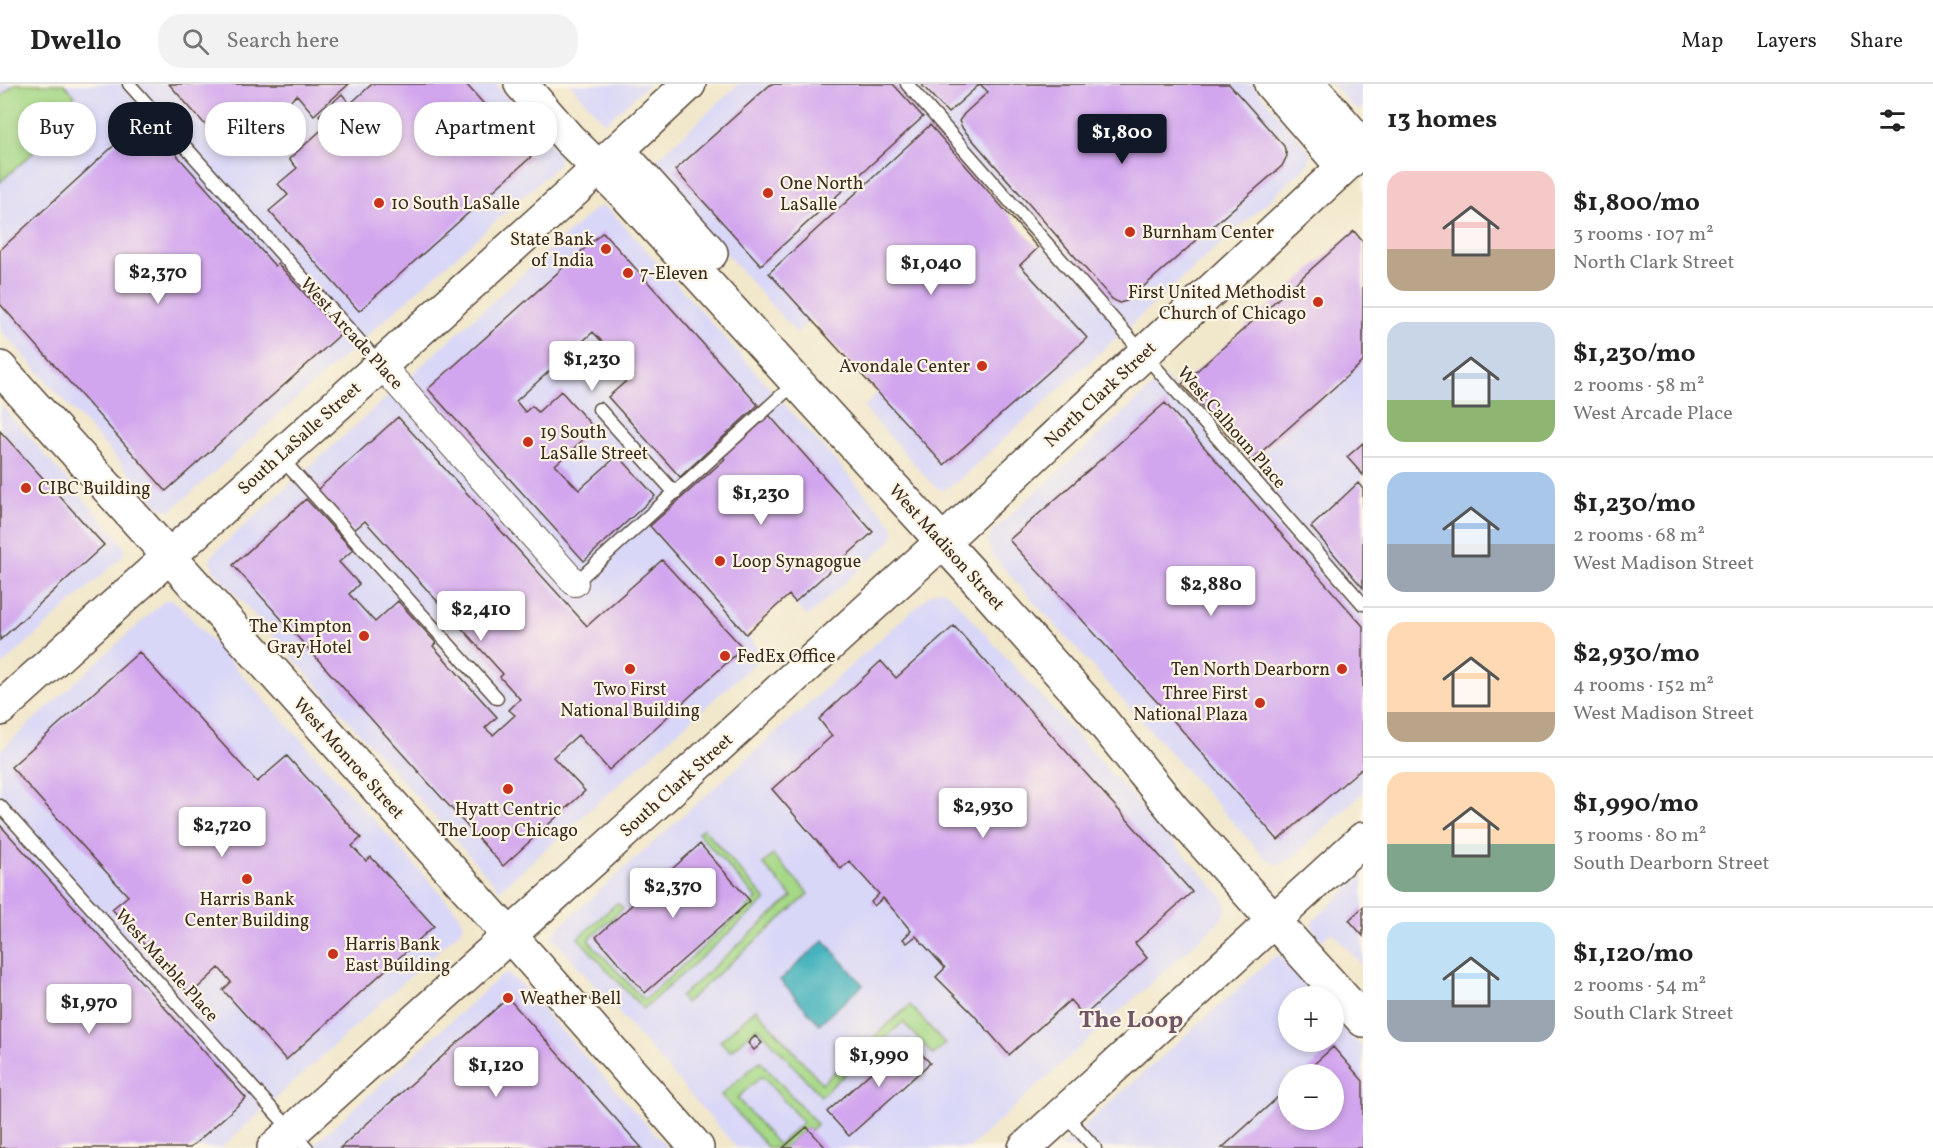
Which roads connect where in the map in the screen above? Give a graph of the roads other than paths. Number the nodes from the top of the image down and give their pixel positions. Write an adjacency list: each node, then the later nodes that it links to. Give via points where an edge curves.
1 (129, 84): 10 (lane, West Arcade Place)
2 (521, 84): 8 (main road, West Madison Street, via 569,139)
3 (689, 84): 8 (main road, South LaSalle Street)
4 (907, 84): 9 (lane, West Calhoun Place)
5 (1271, 84): 7 (main road)
6 (1309, 84): 7 (main road)
7 (1356, 154): 9 (main road, North Clark Street)
8 (608, 159): 10 (main road, South LaSalle Street); 12 (main road, West Madison Street, via 628,197)
9 (1144, 353): 16 (main road, North Clark Street); 19 (lane, West Calhoun Place)
10 (381, 365): 14 (main road, South LaSalle Street); 18 (street, West Arcade Place)
11 (0, 368): 17 (main road, West Monroe Street)
12 (797, 381): 15 (lane); 16 (main road, West Madison Street)
13 (600, 409): 15 (lane)
14 (279, 456): 17 (main road, South LaSalle Street); 20 (lane)
15 (675, 493): 18 (lane)
16 (942, 542): 24 (main road, West Madison Street); 25 (main road, South Clark Street)
17 (169, 555): 21 (main road, South LaSalle Street); 25 (main road, West Monroe Street)
18 (575, 583)
19 (1363, 604)
20 (497, 698)
21 (0, 709)
22 (0, 806): 28 (lane, West Marble Place)
23 (1363, 839): 24 (main road)
24 (1274, 921): 26 (main road, West Madison Street); 27 (main road)
25 (508, 936): 28 (main road, South Clark Street); 29 (main road, West Monroe Street)
26 (1363, 1020)
27 (1063, 1112): 30 (main road); 31 (lane)
28 (291, 1142)
29 (697, 1148)
30 (1024, 1148)
31 (1095, 1148)

